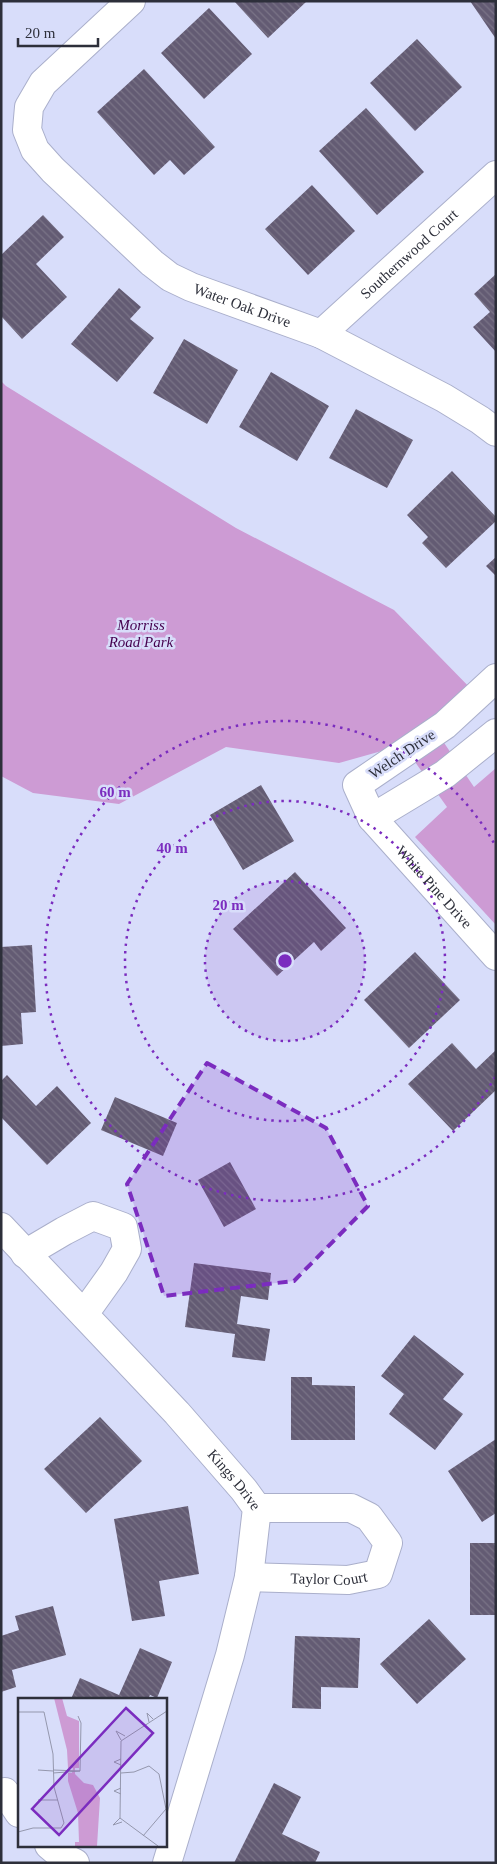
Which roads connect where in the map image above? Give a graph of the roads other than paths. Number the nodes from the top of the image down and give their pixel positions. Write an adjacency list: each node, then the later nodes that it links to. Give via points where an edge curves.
1 (130, 1): 3 (street, Water Oak Drive, via 42,83 29,107 27,130 35,150 170,277)
2 (496, 175): 3 (street, Southernwood Court)
3 (321, 334): 4 (street, Water Oak Drive, via 444,398)
4 (496, 432)
5 (496, 678): 7 (street, Welch Drive, via 445,725 357,785)
6 (496, 733): 7 (street, via 445,774)
7 (372, 818): 8 (street, White Pine Drive)
8 (496, 956)
9 (1, 1227): 10 (street, Kings Drive)
10 (25, 1254): 11 (street, Kings Drive); 11 (street, via 93,1216 123,1227 127,1249)
11 (84, 1314): 12 (street, Kings Drive, via 177,1413)
12 (257, 1508): 13 (street, Kings Drive); 13 (street, Taylor Court, via 351,1508 369,1517 388,1543 378,1574 348,1580)
13 (248, 1577): 16 (street, Kings Drive, via 230,1655)
14 (50, 1846): 15 (street)
15 (75, 1863)
16 (167, 1863)

